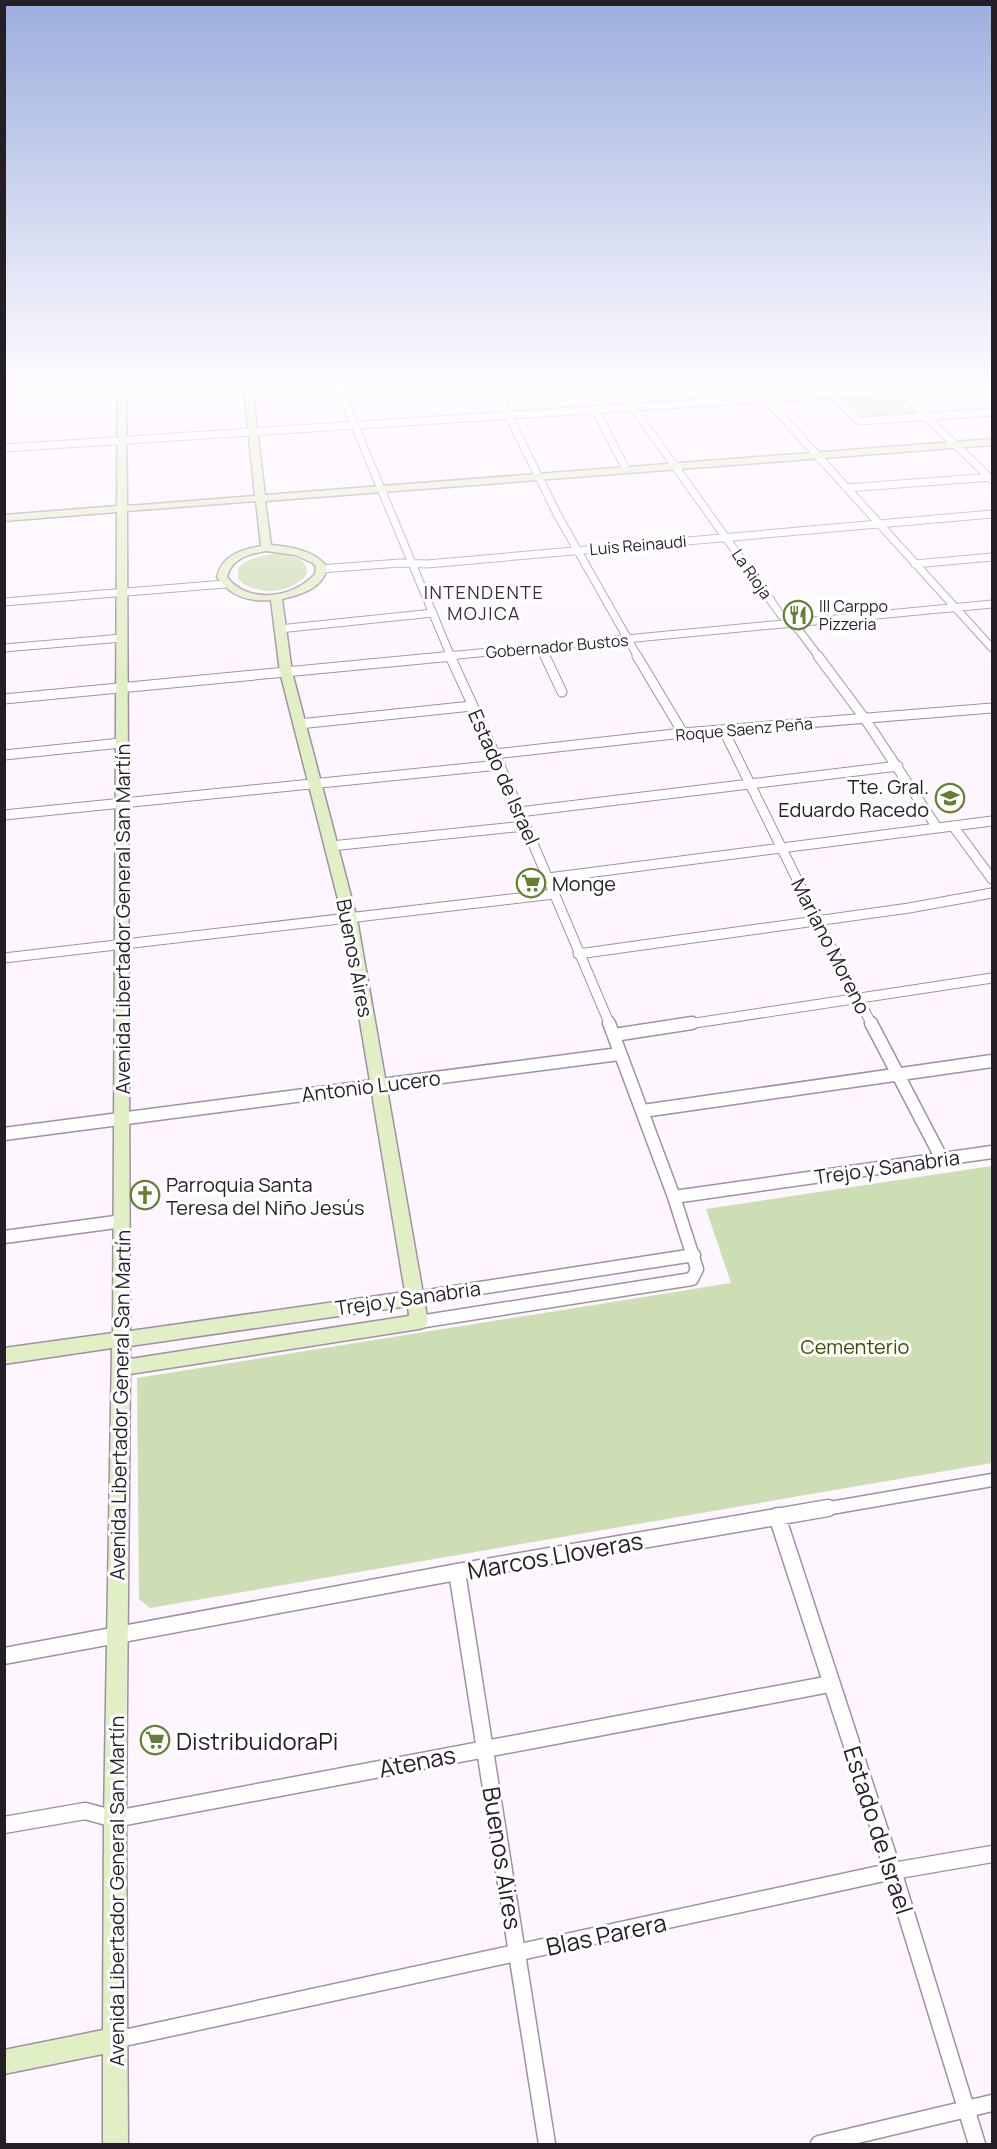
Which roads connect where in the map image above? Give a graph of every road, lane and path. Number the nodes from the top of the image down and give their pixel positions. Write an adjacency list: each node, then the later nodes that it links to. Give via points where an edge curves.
1 (122, 478): 12 (main road, Avenida Libertador General San Martín)
2 (259, 478): 11 (main road)
3 (376, 478): 9 (street, Estado de Israel)
4 (518, 478): 9 (main road)
5 (537, 478): 18 (street)
6 (683, 478): 16 (street, La Rioja)
7 (837, 478): 10 (street)
8 (988, 478): 10 (street)
9 (380, 488): 11 (main road); 20 (street, Estado de Israel)
10 (846, 488): 15 (street)
11 (261, 498): 12 (main road); 17 (main road)
12 (122, 509): 14 (main road); 24 (main road, Avenida Libertador General San Martín)
13 (993, 514): 15 (street, Luis Reinaudi)
14 (4, 518)
15 (877, 523): 16 (street, Luis Reinaudi); 21 (street)
16 (727, 537): 18 (street, Luis Reinaudi); 30 (street, La Rioja, via 781,615)
17 (266, 548): 22 (main road, via 297,550 317,561); 23 (main road, via 243,554 226,565 222,578)
18 (576, 550): 20 (street, Luis Reinaudi); 33 (street)
19 (993, 557): 21 (street)
20 (414, 563): 22 (street, Luis Reinaudi); 29 (street, Estado de Israel)
21 (915, 564): 28 (street)
22 (320, 569): 25 (main road, via 319,577 303,590)
23 (225, 584): 24 (street); 25 (main road, via 245,595)
24 (122, 593): 26 (street); 32 (main road, Avenida Libertador General San Martín)
25 (276, 597): 31 (main road, Buenos Aires)
26 (4, 602)
27 (993, 604): 28 (street, Gobernador Bustos)
28 (956, 608): 30 (street, Gobernador Bustos); 36 (street)
29 (433, 613): 31 (street); 37 (street, Estado de Israel)
30 (792, 623): 33 (street, Gobernador Bustos); 44 (street, La Rioja)
31 (279, 629): 38 (main road, Buenos Aires)
32 (122, 638): 35 (street); 39 (main road, Avenida Libertador General San Martín)
33 (627, 639): 34 (street, Gobernador Bustos); 47 (street)
34 (542, 647): 37 (street, Gobernador Bustos); 40 (street)
35 (4, 648)
36 (993, 648)
37 (450, 656): 38 (street, Gobernador Bustos); 42 (street, Estado de Israel)
38 (286, 672): 39 (street, Gobernador Bustos); 45 (main road, Buenos Aires)
39 (122, 689): 41 (street, Gobernador Bustos); 48 (main road, Avenida Libertador General San Martín)
40 (562, 692)
41 (4, 699)
42 (472, 706): 45 (street); 50 (street, Estado de Israel)
43 (993, 708): 44 (street, Roque Saenz Peña)
44 (865, 719): 46 (street, Roque Saenz Peña); 52 (street, La Rioja)
45 (299, 724): 53 (main road, Buenos Aires)
46 (724, 731): 47 (street, Roque Saenz Peña); 54 (street, Mariano Moreno)
47 (683, 733): 50 (street, Roque Saenz Peña)
48 (121, 743): 49 (street); 55 (main road, Avenida Libertador General San Martín)
49 (4, 754)
50 (495, 754): 51 (street, Estado de Israel)
51 (499, 765): 53 (street); 56 (street, Estado de Israel)
52 (898, 766): 54 (street); 60 (street, La Rioja)
53 (315, 784): 55 (street); 62 (main road, Buenos Aires)
54 (750, 784): 56 (street); 63 (street, Mariano Moreno)
55 (123, 803): 57 (street); 70 (main road, Avenida Libertador General San Martín)
56 (519, 812): 59 (street, Estado de Israel)
57 (4, 815)
58 (993, 821): 61 (street)
59 (525, 826): 62 (street); 64 (street, Estado de Israel)
60 (936, 826): 61 (street); 63 (street)
61 (953, 826): 65 (street)
62 (331, 846): 68 (main road, Buenos Aires)
63 (781, 847): 64 (street); 69 (street, Mariano Moreno)
64 (548, 878): 67 (street, Estado de Israel)
65 (993, 879)
66 (993, 893): 69 (street)
67 (554, 894): 68 (street); 71 (street, Estado de Israel)
68 (350, 919): 70 (street); 79 (main road, Buenos Aires)
69 (817, 920): 71 (street); 74 (street, Mariano Moreno)
70 (124, 942): 72 (street); 81 (main road, Avenida Libertador General San Martín)
71 (578, 954): 75 (street, Estado de Israel)
72 (4, 958)
73 (993, 978): 74 (street)
74 (859, 1000): 75 (street); 78 (street, Mariano Moreno)
75 (614, 1035): 76 (street, Estado de Israel)
76 (619, 1054): 79 (street, Antonio Lucero); 80 (street, Estado de Israel)
77 (993, 1061): 78 (street)
78 (899, 1075): 80 (street); 84 (street, Mariano Moreno)
79 (377, 1085): 81 (street, Antonio Lucero); 90 (main road, Buenos Aires)
80 (643, 1111): 85 (street, Estado de Israel)
81 (123, 1118): 82 (street, Antonio Lucero); 86 (main road, Avenida Libertador General San Martín)
82 (4, 1134)
83 (993, 1152): 84 (street, Trejo y Sanabria)
84 (942, 1159): 85 (street, Trejo y Sanabria)
85 (674, 1197): 88 (street, Estado de Israel)
86 (123, 1221): 87 (street); 92 (main road, Avenida Libertador General San Martín)
87 (4, 1237)
88 (694, 1255): 89 (street, Estado de Israel, via 697,1269); 90 (street, Trejo y Sanabria)
89 (692, 1279): 91 (street, Trejo y Sanabria)
90 (415, 1298): 91 (main road, Buenos Aires); 92 (main road, Trejo y Sanabria)
91 (419, 1322): 94 (main road, Trejo y Sanabria)
92 (122, 1339): 93 (main road, Trejo y Sanabria); 94 (main road, Avenida Libertador General San Martín)
93 (4, 1356)
94 (121, 1368): 98 (main road, Avenida Libertador General San Martín)
95 (993, 1480): 96 (street, Marcos Lloveras)
96 (777, 1516): 97 (street, Marcos Lloveras); 100 (street, Estado de Israel)
97 (457, 1572): 98 (street, Marcos Lloveras); 101 (street, Buenos Aires)
98 (117, 1634): 99 (street, Marcos Lloveras); 102 (main road, Avenida Libertador General San Martín)
99 (4, 1656)
100 (830, 1684): 101 (street, Atenas); 105 (street, Estado de Israel)
101 (485, 1748): 102 (street, Atenas); 106 (street, Buenos Aires)
102 (116, 1819): 103 (street, Atenas, via 85,1811); 107 (main road, Avenida Libertador General San Martín)
103 (4, 1825)
104 (993, 1854): 105 (street, Blas Parera)
105 (893, 1872): 106 (street, Blas Parera); 110 (street, Estado de Israel)
106 (518, 1953): 107 (street, Blas Parera); 112 (street, Buenos Aires)
107 (114, 2040): 108 (main road); 111 (main road, Avenida Libertador General San Martín)
108 (4, 2062)
109 (993, 2103): 110 (street)
110 (966, 2109): 113 (street); 114 (street, Estado de Israel)
111 (115, 2145)
112 (547, 2145)
113 (819, 2145)
114 (977, 2145)

